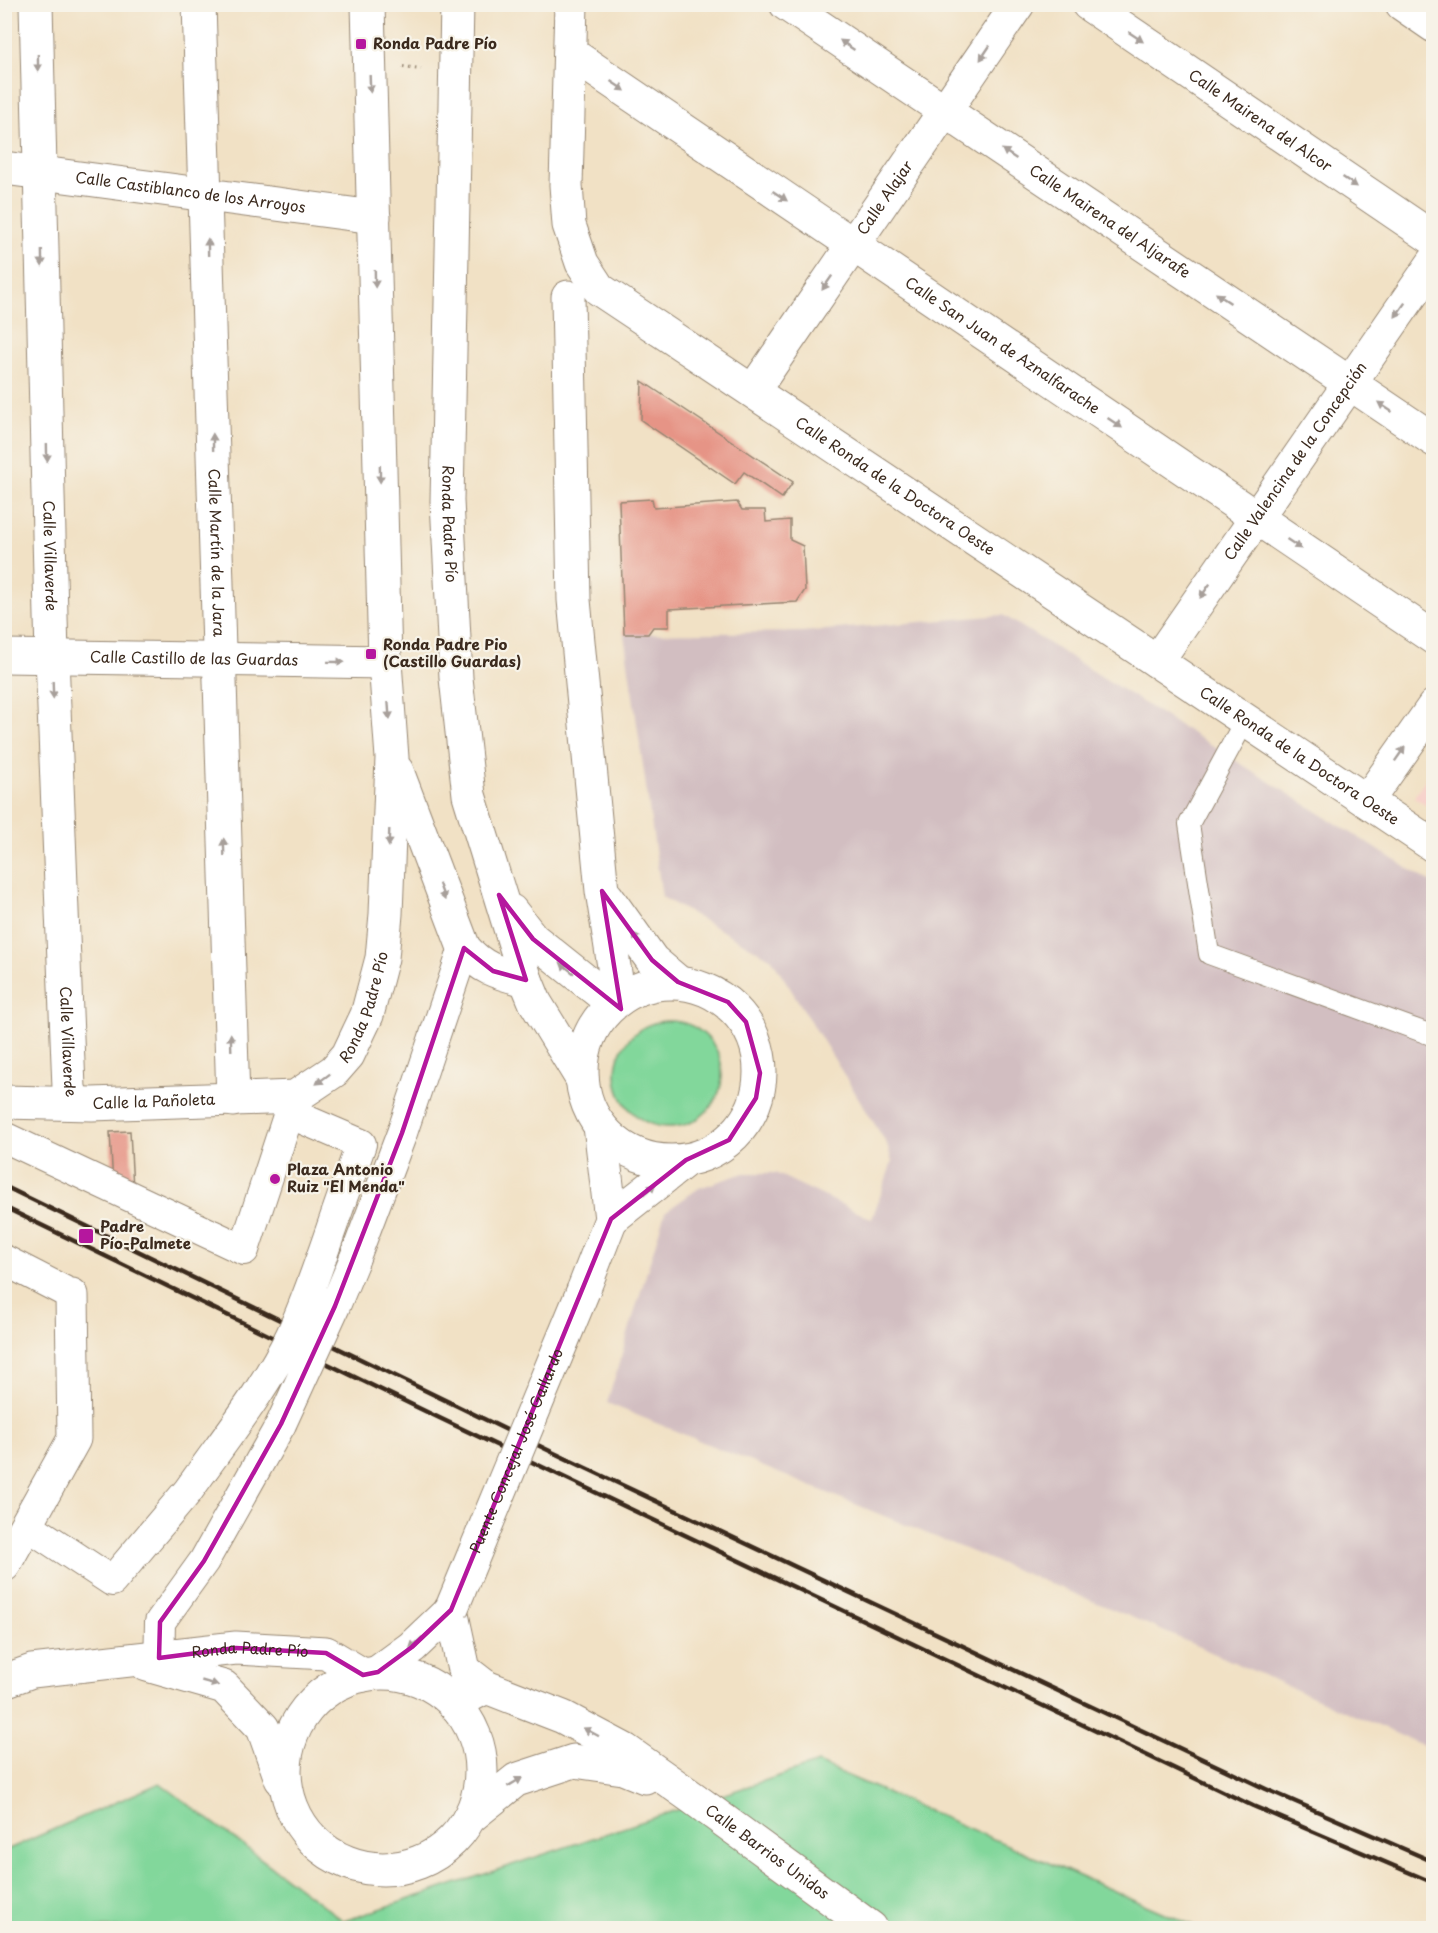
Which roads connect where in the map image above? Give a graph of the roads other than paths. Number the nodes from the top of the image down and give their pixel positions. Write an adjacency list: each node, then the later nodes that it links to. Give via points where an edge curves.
1 (36, 4): 14 (street, Calle Villaverde, one-way to 14)
2 (199, 4): 15 (street, Calle Martín de la Jara)
3 (368, 4): 16 (street, Ronda Padre Pío, one-way to 16)
4 (457, 4): 38 (street, Ronda Padre Pío, via 449,548 456,678 469,795)
5 (572, 4): 11 (street, Calle Ronda de la Doctora Oeste)
6 (786, 4): 12 (street, Calle Mairena del Aljarafe, one-way to 6)
7 (1018, 4): 12 (street, Calle Alajar, one-way to 12)
8 (1088, 4): 17 (street, Calle Mairena del Alcor, one-way to 17)
9 (1402, 4): 10 (street)
10 (1434, 26)
11 (570, 54): 18 (street, Calle San Juan de Aznalfarache, one-way to 18); 20 (street, Calle Ronda de la Doctora Oeste, via 566,185 569,225)
12 (945, 111): 18 (street, Calle Alajar); 22 (street, Calle Mairena del Aljarafe, one-way to 12)
13 (4, 168): 14 (street, Calle Castiblanco de los Arroyos)
14 (40, 173): 15 (street, Calle Castiblanco de los Arroyos); 28 (street, Calle Villaverde, one-way to 28)
15 (206, 195): 16 (street, Calle Castiblanco de los Arroyos); 29 (street, Calle Martín de la Jara, one-way to 15)
16 (374, 218): 31 (street, Ronda Padre Pío, one-way to 31)
17 (1434, 239)
18 (853, 245): 23 (street, Calle Alajar, one-way to 23); 25 (street, Calle San Juan de Aznalfarache, one-way to 25)
19 (1434, 262): 22 (street, Calle Valencina de la Concepción, one-way to 22)
20 (582, 263): 21 (street); 23 (street, Calle Ronda de la Doctora Oeste, via 600,289)
21 (567, 297): 37 (street, via 574,600)
22 (1350, 383): 24 (street, Calle Mairena del Aljarafe, one-way to 22); 25 (street, Calle Valencina de la Concepción)
23 (753, 391): 30 (street, Calle Ronda de la Doctora Oeste)
24 (1434, 440)
25 (1256, 518): 26 (street, Calle San Juan de Aznalfarache, one-way to 26); 30 (street, Calle Valencina de la Concepción, one-way to 30)
26 (1434, 638)
27 (4, 656): 28 (street, Calle Castillo de las Guardas)
28 (52, 657): 29 (street, Calle Castillo de las Guardas); 47 (street, Calle Villaverde, one-way to 47, via 69,1088)
29 (218, 661): 31 (street, Calle Castillo de las Guardas, one-way to 31); 45 (street, Calle Martín de la Jara, one-way to 29)
30 (1157, 661): 33 (street, Calle Ronda de la Doctora Oeste)
31 (384, 662): 34 (street, Ronda Padre Pío, one-way to 34)
32 (1434, 706): 35 (street, one-way to 32)
33 (1245, 720): 35 (street, Calle Ronda de la Doctora Oeste); 43 (lane, via 1189,824 1209,954)
34 (392, 758): 39 (street, Ronda Padre Pío, one-way to 39); 48 (street, Ronda Padre Pío, one-way to 48, via 382,958 367,1016 348,1055)
35 (1366, 801): 36 (street, Calle Ronda de la Doctora Oeste)
36 (1434, 846)
37 (603, 891): 41 (street, one-way to 37, via 652,960); 42 (street)
38 (499, 895): 40 (street, Ronda Padre Pío); 42 (street, Ronda Padre Pío, one-way to 38, via 532,939)
39 (465, 948): 40 (street, Ronda Padre Pío, via 476,961 493,971); 58 (street, bridge, via 402,1133 335,1306 281,1424 204,1561 160,1622)
40 (526, 980): 44 (street, Ronda Padre Pío)
41 (678, 982): 42 (street, via 647,985); 51 (street, via 704,988 728,1002 746,1022 757,1047 760,1073 756,1098 746,1121 729,1140 708,1154)
42 (616, 1001): 44 (street, via 595,1024 584,1051)
43 (1434, 1036)
44 (582, 1079): 49 (street, via 588,1104)
45 (233, 1100): 47 (street, Calle la Pañoleta); 48 (street)
46 (4, 1102): 47 (street, Calle la Pañoleta)
47 (78, 1103)
48 (292, 1105): 50 (street, via 244,1250); 55 (street, bridge, via 365,1133 290,1335 242,1416 188,1491 112,1581)
49 (600, 1126): 51 (street, via 619,1145 642,1156); 52 (street)
50 (4, 1137)
51 (686, 1160): 52 (street, one-way to 51)
52 (611, 1220): 57 (street, Puente Concejal José Gallardo, bridge)
53 (4, 1260): 54 (street)
54 (72, 1295): 55 (street, via 74,1439)
55 (16, 1525): 56 (street)
56 (4, 1564)
57 (451, 1610): 59 (street, Ronda Padre Pío, one-way to 59, via 412,1647); 60 (street)
58 (151, 1662): 59 (street, Ronda Padre Pío, via 236,1648 326,1653); 61 (street, Ronda Padre Pío, via 32,1671); 64 (street, Ronda Padre Pío, one-way to 64, via 224,1687 263,1728)
59 (371, 1673): 62 (street, Ronda Padre Pío, via 404,1675 428,1684); 64 (street, Ronda Padre Pío, via 335,1684 312,1703 295,1726 285,1755 285,1784)
60 (475, 1679): 62 (street); 63 (street, one-way to 60, via 625,1750 563,1716)
61 (4, 1681)
62 (452, 1701): 65 (street, Ronda Padre Pío, via 472,1729 480,1759 479,1789)
63 (693, 1797): 65 (street, one-way to 63, via 516,1780 574,1761 623,1768); 66 (street, Calle Barrios Unidos)
64 (293, 1812): 65 (street, Ronda Padre Pío, via 311,1838 335,1858 364,1868 395,1869 425,1861 450,1843)
65 (469, 1818)
66 (871, 1929)

